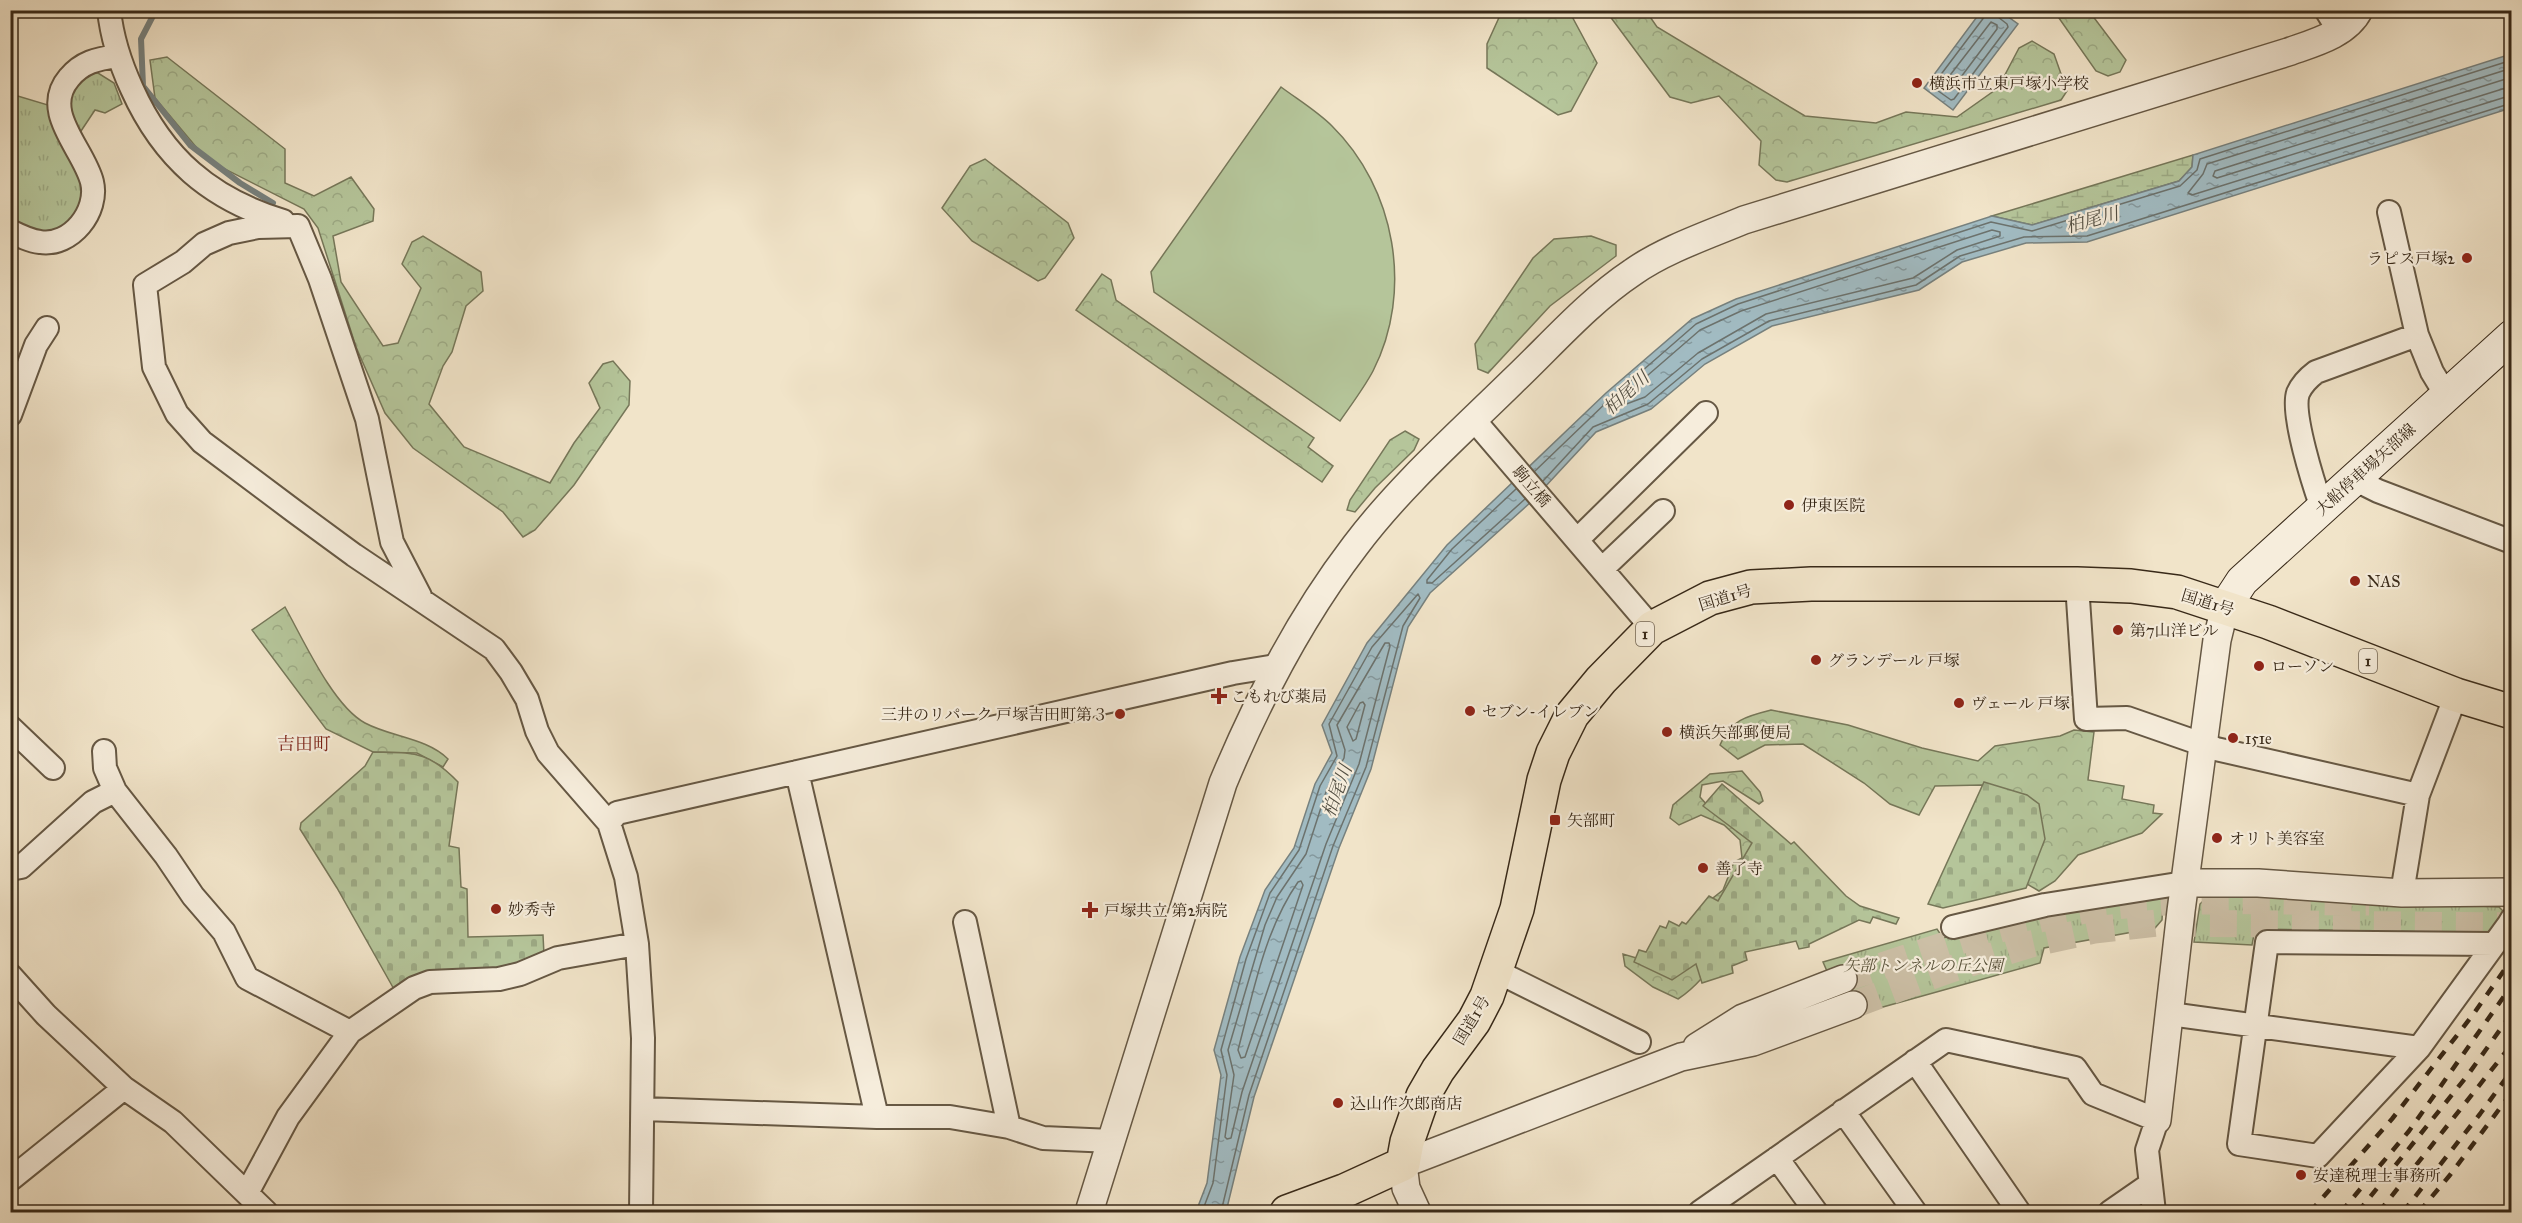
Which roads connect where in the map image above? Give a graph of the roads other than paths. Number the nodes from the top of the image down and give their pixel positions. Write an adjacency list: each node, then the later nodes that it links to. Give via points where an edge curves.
1 (109, 10): 4 (street)
2 (2359, 10): 3 (street, via 2355,18)
3 (2332, 21): 15 (street, via 2319,41 1743,220 1691,242 1634,271 1593,303)
4 (117, 56): 6 (street, via 154,133 198,180 259,214); 7 (street, via 94,59 76,68 63,84 58,102 62,121 92,182 93,200 86,218 73,233 58,241 41,243)
5 (2389, 212): 9 (street)
6 (298, 226): 23 (street, via 368,418 392,542); 23 (street, via 258,227 229,233 204,244 145,285 154,367 177,414 202,442 354,555)
7 (10, 231)
8 (47, 328): 11 (street)
9 (2417, 335): 12 (street); 17 (street, via 2316,372 2305,381 2296,408)
10 (2511, 336): 12 (main road, 大船停車場矢部線)
11 (17, 377): 14 (street)
12 (2446, 395): 16 (main road, 大船停車場矢部線)
13 (1706, 413): 19 (street)
14 (10, 415)
15 (1482, 430): 19 (street, 駒立橋); 26 (street, via 1405,488 1356,545)
16 (2354, 479): 17 (main road, 大船停車場矢部線); 20 (street)
17 (2322, 508): 24 (main road, 大船停車場矢部線, via 2242,581)
18 (1663, 511): 21 (street)
19 (1575, 536): 21 (street, 駒立橋)
20 (2511, 542)
21 (1602, 569): 25 (street, 駒立橋)
22 (2077, 584): 24 (highway, 国道1号 / 1, via 2177,592); 25 (highway, 国道1号 / 1, via 1751,587 1710,598); 30 (street, via 2086,719 2127,718)
23 (422, 600): 36 (street, via 494,649 527,699 548,753)
24 (2225, 607): 27 (highway, 国道1号 / 1); 30 (street)
25 (1652, 628): 46 (highway, 国道1号 / 1, via 1572,715 1553,753 1517,909)
26 (1276, 666): 33 (street); 63 (street, via 1223,783)
27 (2456, 695): 28 (highway, 国道1号 / 1); 35 (street)
28 (2511, 712)
29 (10, 727): 32 (street)
30 (2203, 744): 35 (street); 38 (street)
31 (104, 752): 34 (street, via 105,768)
32 (53, 768)
33 (797, 772): 36 (street, via 617,813); 60 (street)
34 (115, 791): 37 (street, via 93,802 21,867); 52 (street, via 224,932 247,978)
35 (2418, 795): 40 (street)
36 (609, 823): 44 (street, via 626,876)
37 (10, 869)
38 (2184, 883): 40 (street, via 2258,883); 43 (street, via 2045,905); 50 (street)
39 (2511, 892): 40 (street)
40 (2402, 893)
41 (2511, 919): 45 (street)
42 (964, 922): 62 (street)
43 (1953, 927)
44 (637, 944): 52 (street, via 558,958 499,979 430,982 414,988); 58 (street, via 643,1038)
45 (2494, 944): 51 (street, via 2267,942); 54 (street)
46 (1496, 971): 53 (street); 65 (highway, 国道1号 / 1, via 1474,1022 1423,1096)
47 (10, 975): 57 (street, via 46,1015)
48 (1844, 979): 55 (street, via 1743,1018)
49 (1853, 1005): 55 (street, via 1753,1042)
50 (2170, 1014): 51 (street); 61 (street)
51 (2254, 1026): 54 (street); 54 (street, via 2239,1144 2318,1156)
52 (350, 1032): 68 (street, via 288,1117)
53 (1639, 1042)
54 (2419, 1048)
55 (1681, 1057): 65 (street)
56 (1915, 1061): 59 (street); 61 (street, via 1946,1040 2075,1068 2093,1094); 77 (street)
57 (124, 1088): 66 (street); 68 (street, via 172,1122)
58 (642, 1109): 60 (street); 71 (street)
59 (1843, 1111): 64 (street); 76 (street)
60 (877, 1118): 62 (street, via 950,1118)
61 (2157, 1120): 67 (street, via 2147,1150)
62 (1009, 1127): 63 (street, via 1043,1138)
63 (1112, 1141): 72 (street)
64 (1777, 1158): 69 (street); 75 (street)
65 (1403, 1164): 73 (highway); 74 (street)
66 (10, 1179)
67 (2150, 1185): 78 (street); 79 (street)
68 (247, 1193): 70 (street)
69 (1707, 1210)
70 (266, 1212)
71 (641, 1212)
72 (1089, 1212)
73 (1287, 1212)
74 (1417, 1212)
75 (1816, 1212)
76 (1915, 1212)
77 (2019, 1212)
78 (2110, 1212)
79 (2154, 1212)

